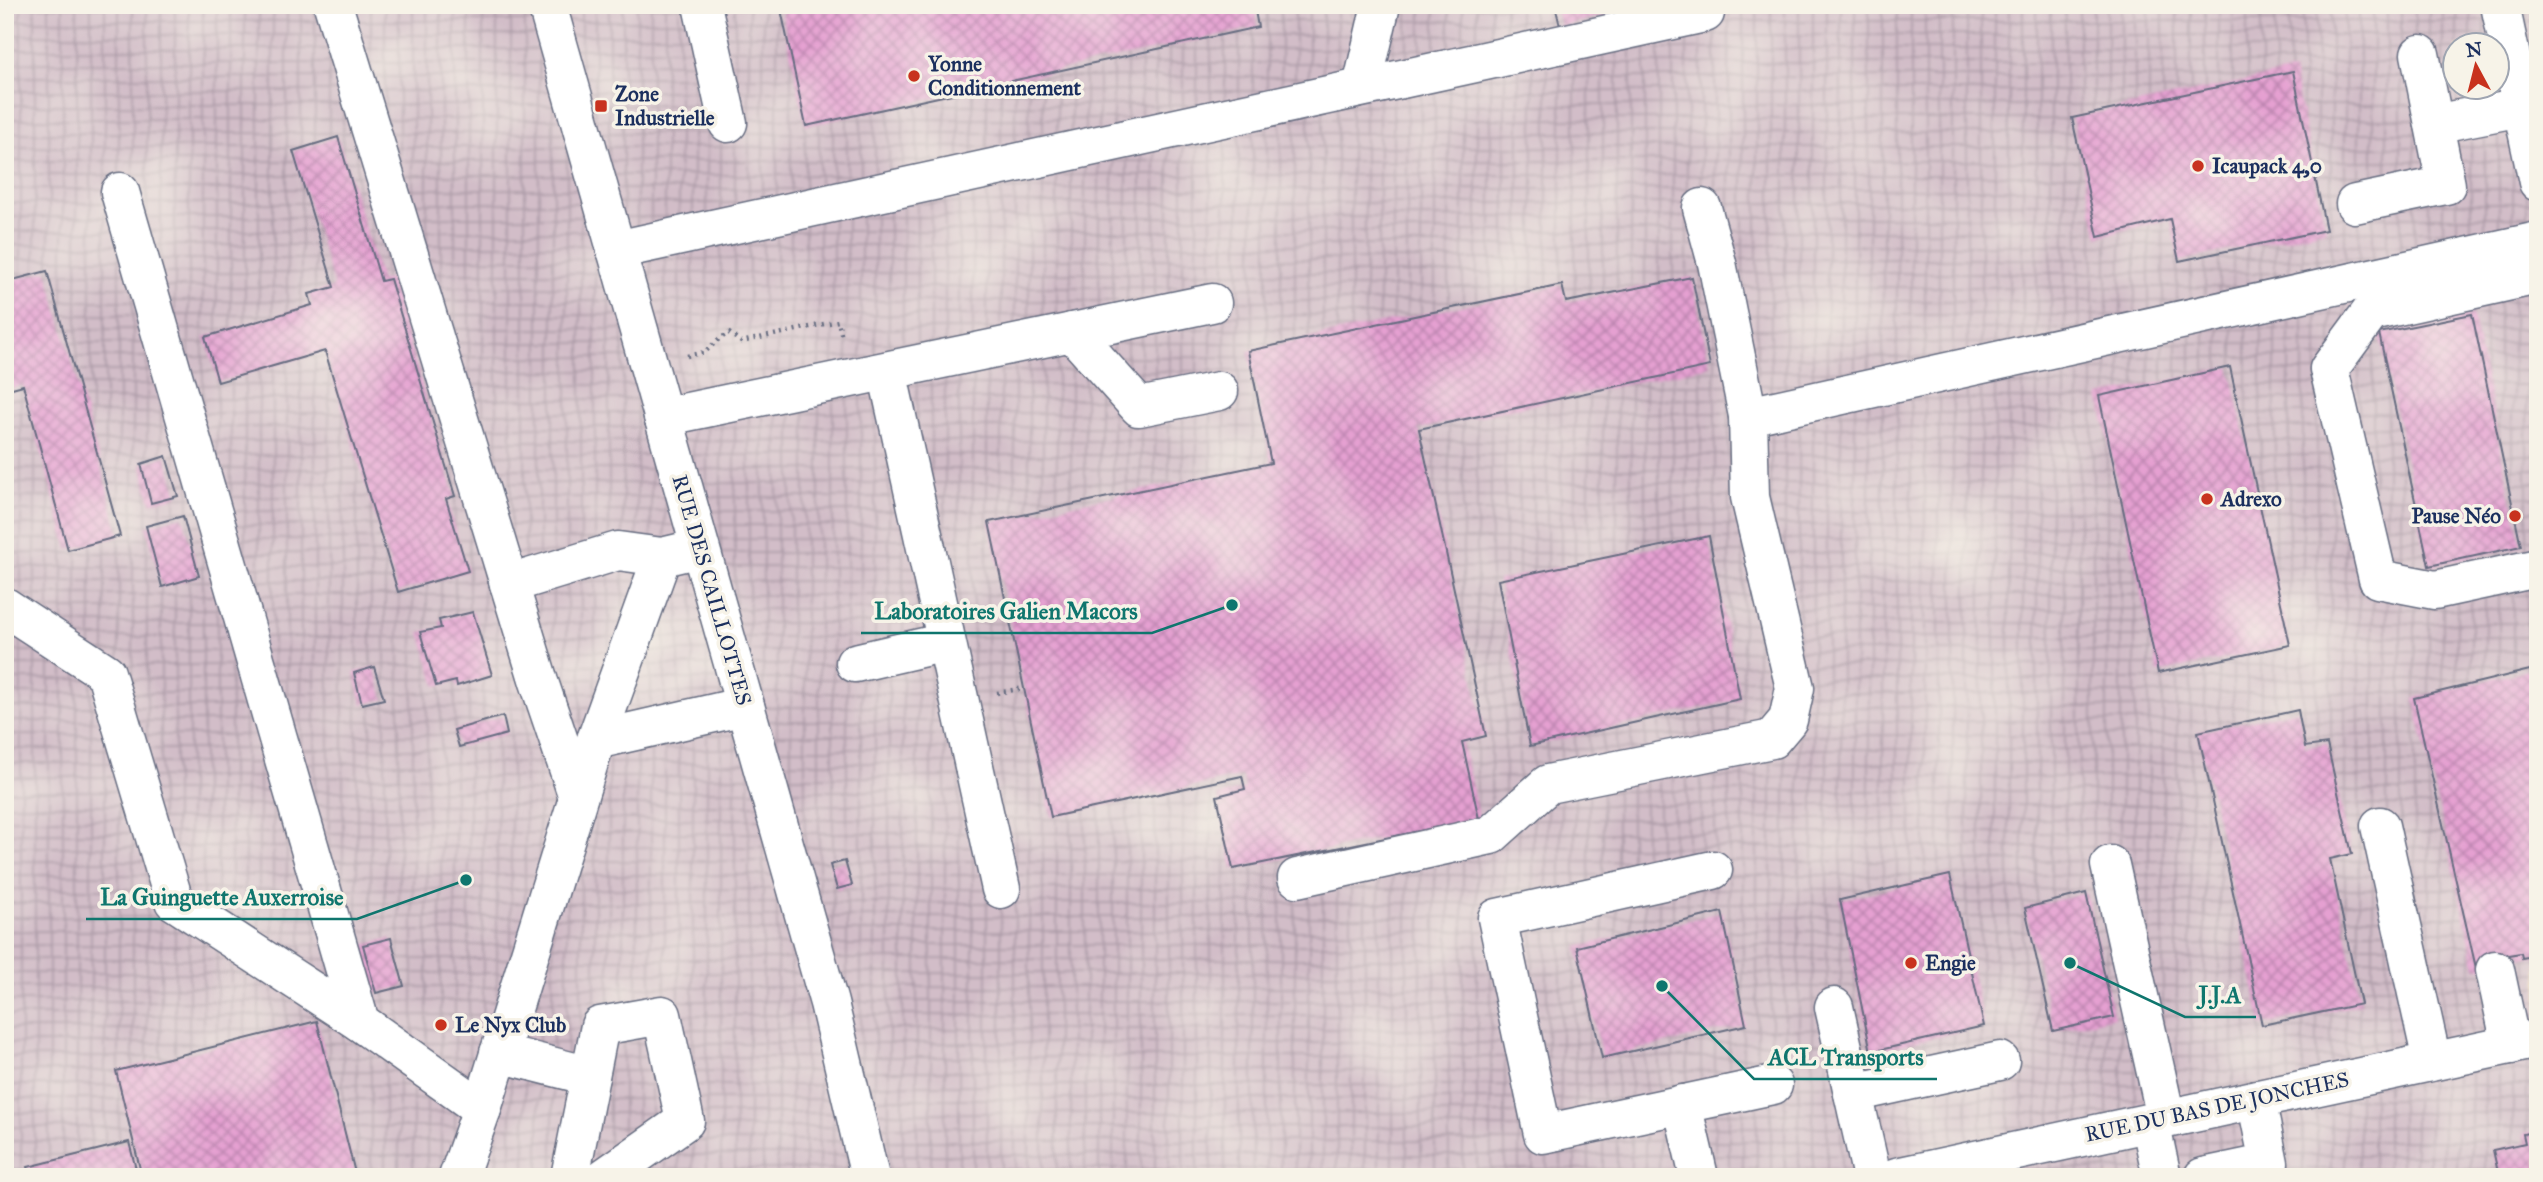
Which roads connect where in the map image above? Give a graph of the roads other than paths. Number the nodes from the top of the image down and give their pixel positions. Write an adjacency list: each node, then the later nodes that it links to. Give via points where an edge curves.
1 (333, 5): 29 (street)
2 (547, 5): 18 (street, RUE DES CAILLOTTES)
3 (702, 5): 11 (street)
4 (1381, 5): 9 (street)
5 (2500, 5): 7 (street)
6 (1705, 13): 9 (street)
7 (2523, 41): 10 (street)
8 (2420, 54): 12 (street)
9 (1362, 87): 18 (street)
10 (2521, 107): 12 (street); 13 (street)
11 (729, 122)
12 (2434, 124): 15 (street, via 2446,185)
13 (2538, 183)
14 (120, 192): 43 (street)
15 (2355, 204)
16 (1702, 208): 24 (street)
17 (2538, 241): 24 (street)
18 (616, 250): 25 (street, RUE DES CAILLOTTES)
19 (2538, 275): 28 (street, via 2371,312 2329,369 2378,579 2435,590)
20 (1212, 303): 21 (street)
21 (1072, 332): 22 (street); 23 (street, via 1139,407)
22 (887, 370): 25 (street); 31 (street)
23 (1219, 391)
24 (1748, 416): 39 (street, via 1750,497 1795,688 1788,720 1772,739 1548,784 1491,835)
25 (663, 417): 26 (street, RUE DES CAILLOTTES)
26 (700, 548): 27 (street); 33 (street, RUE DES CAILLOTTES)
27 (662, 557): 29 (street, via 618,551); 34 (street)
28 (2538, 568)
29 (509, 584): 35 (street)
30 (5, 607): 43 (street, via 106,673 174,901)
31 (946, 642): 32 (street); 40 (street)
32 (855, 663)
33 (745, 706): 34 (street); 60 (street, RUE DES CAILLOTTES, via 829,1003)
34 (596, 740): 35 (street)
35 (578, 797): 45 (street)
36 (2380, 826): 47 (street)
37 (2110, 865): 54 (street)
38 (1713, 870): 52 (street, via 1497,918 1542,1134)
39 (1297, 878)
40 (1001, 889)
41 (2495, 970): 44 (street)
42 (1834, 1007): 50 (street)
43 (360, 1022): 53 (street)
44 (2524, 1042): 47 (street, RUE DU BAS DE JONCHES)
45 (499, 1053): 48 (street); 53 (street)
46 (2000, 1061): 50 (street)
47 (2432, 1061): 51 (street, RUE DU BAS DE JONCHES)
48 (590, 1076): 58 (street); 59 (street, via 600,1026 662,1015 685,1121)
49 (1773, 1085): 52 (street)
50 (1853, 1093): 62 (street)
51 (2256, 1099): 54 (street, RUE DU BAS DE JONCHES); 64 (street, via 2269,1163)
52 (1682, 1104): 61 (street)
53 (482, 1109): 57 (street)
54 (2158, 1120): 55 (street, RUE DU BAS DE JONCHES); 63 (street)
55 (2010, 1165): 56 (street, RUE DU BAS DE JONCHES)
56 (1913, 1175)
57 (458, 1177)
58 (570, 1177)
59 (605, 1177)
60 (870, 1177)
61 (1699, 1177)
62 (1872, 1177)
63 (2162, 1177)
64 (2203, 1177)

